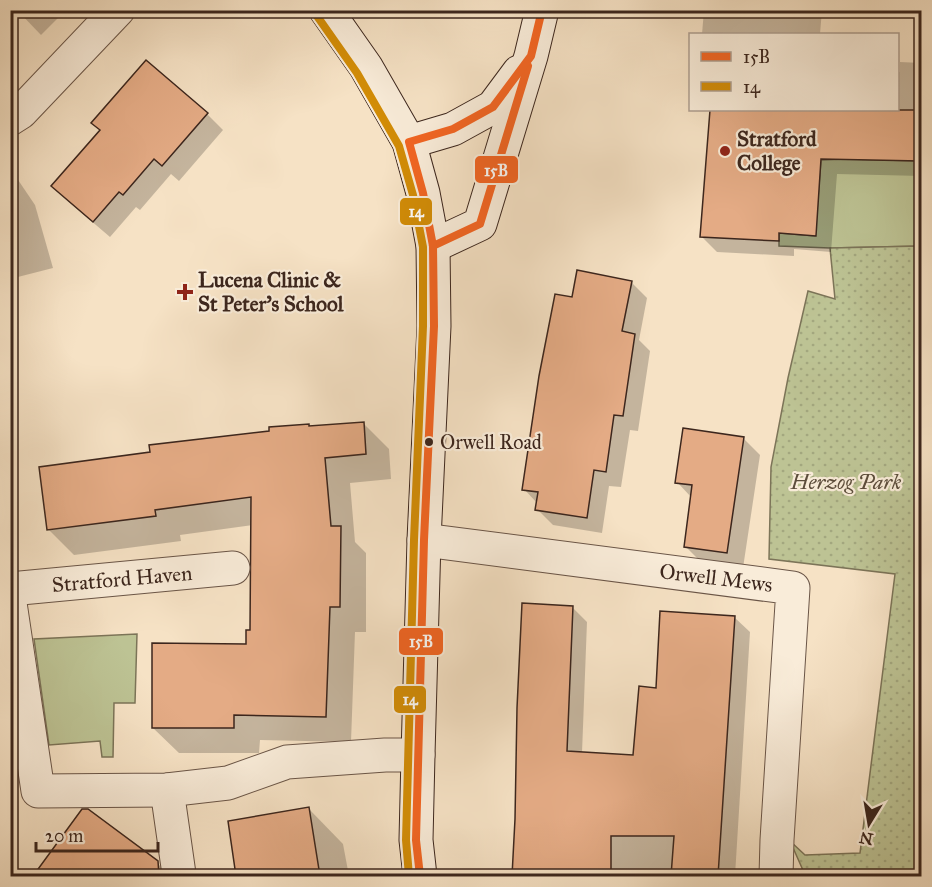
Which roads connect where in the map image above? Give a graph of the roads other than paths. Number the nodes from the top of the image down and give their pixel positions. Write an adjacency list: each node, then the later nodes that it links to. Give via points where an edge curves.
1 (118, 10): 5 (street)
2 (326, 10): 6 (street, via 366,67)
3 (542, 10): 4 (street)
4 (531, 56): 6 (street, via 493,107 453,129); 7 (street, via 480,224)
5 (10, 119)
6 (409, 142): 7 (street)
7 (433, 246): 8 (street, via 434,327)
8 (424, 540): 12 (street); 16 (street, Orwell Mews, via 793,588)
9 (233, 568): 10 (street, Stratford Haven)
10 (10, 589)
11 (10, 603): 13 (street, via 38,791)
12 (418, 755): 13 (street, via 287,762 228,783); 15 (street, via 416,840)
13 (167, 790): 14 (street)
14 (178, 876)
15 (420, 876)
16 (776, 876)

